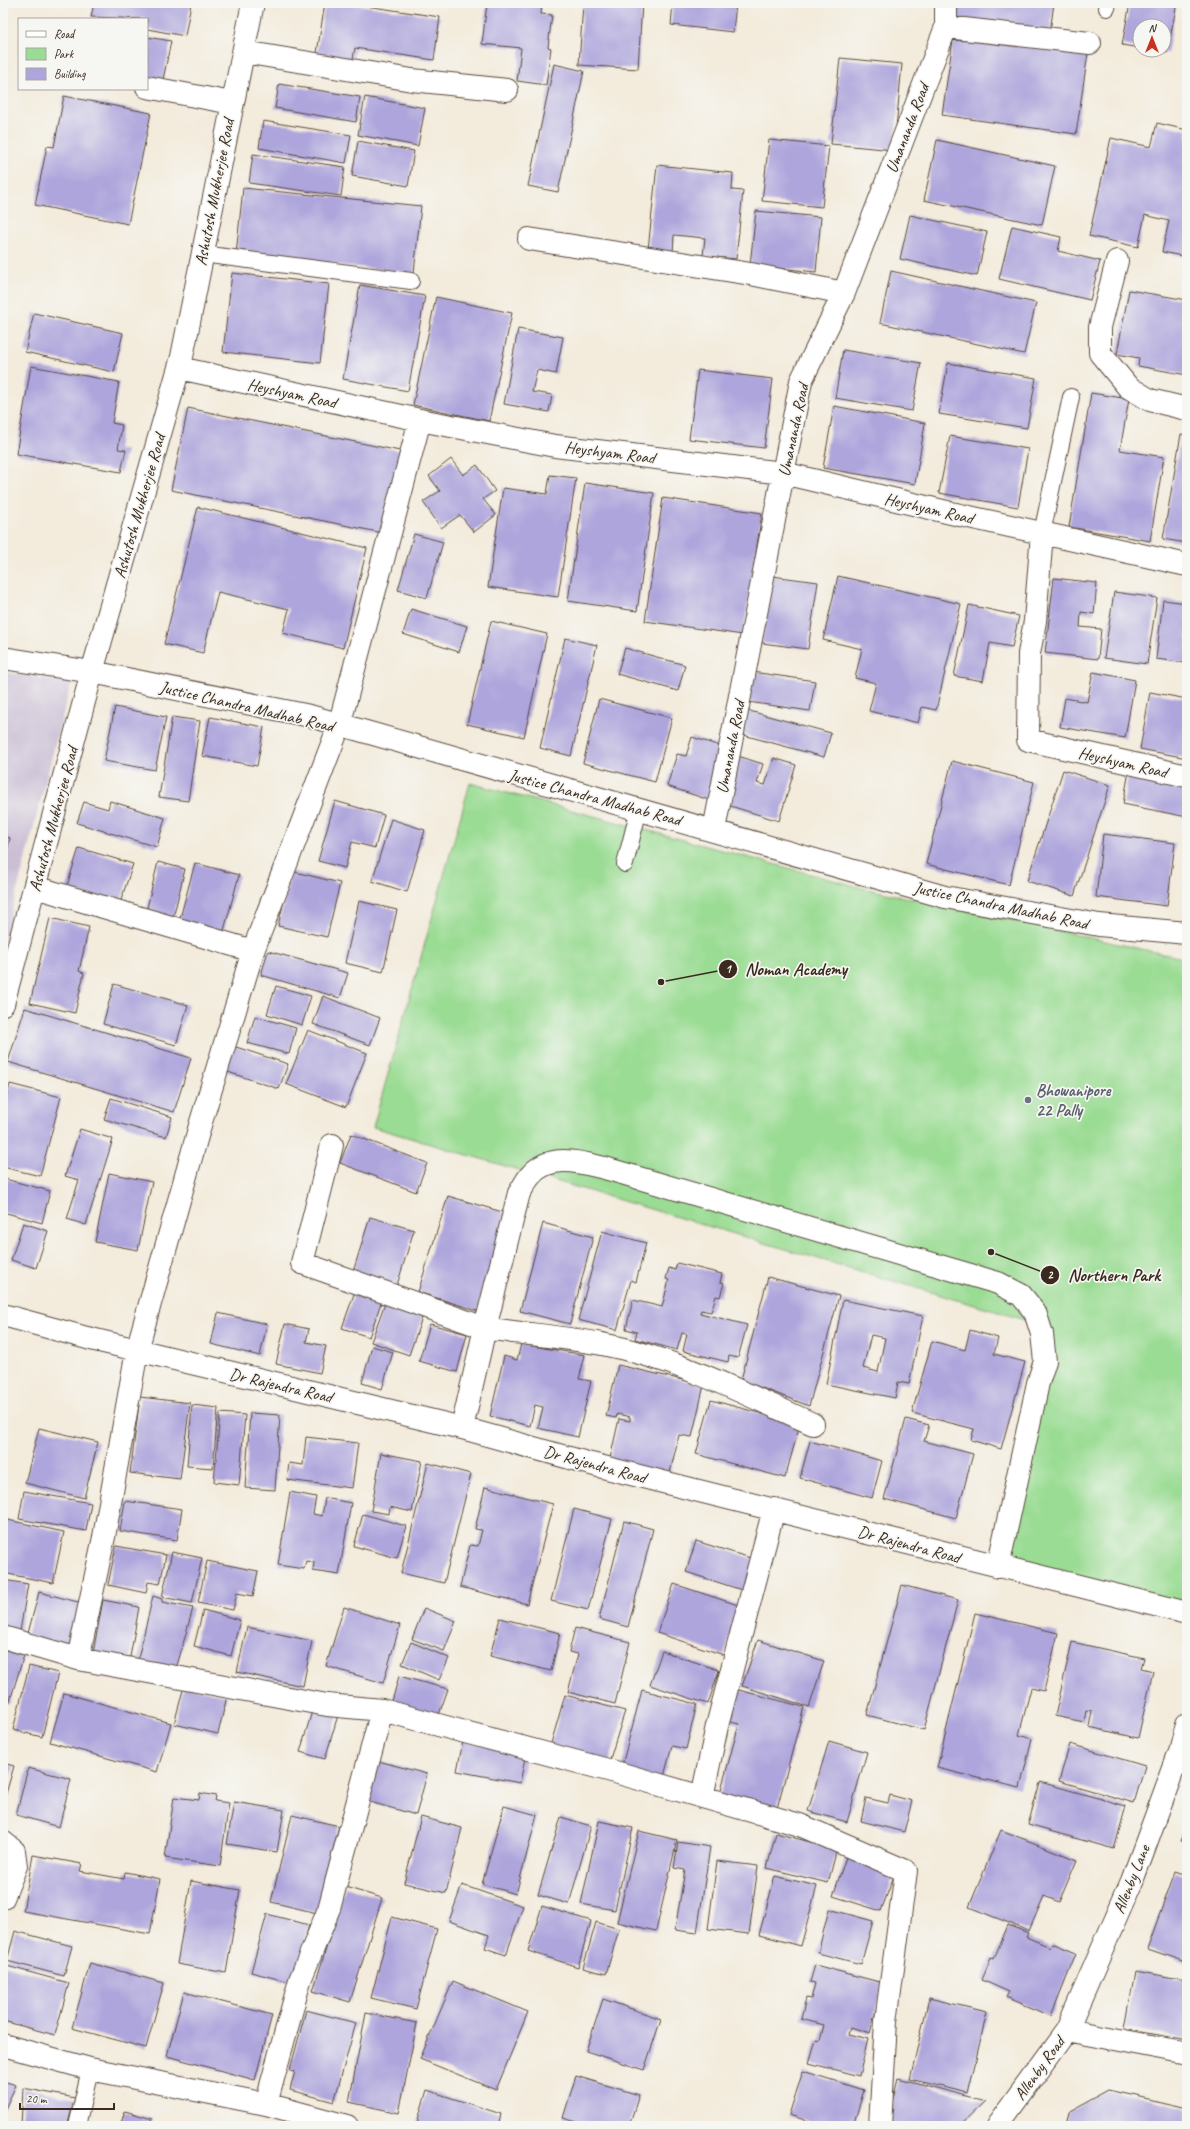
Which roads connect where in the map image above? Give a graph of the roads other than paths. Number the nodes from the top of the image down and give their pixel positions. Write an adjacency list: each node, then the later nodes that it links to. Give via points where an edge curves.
1 (253, 3): 5 (street, Ashutosh Mukherjee Road)
2 (946, 3): 3 (street, Umananda Road)
3 (946, 27): 4 (street); 13 (street, Umananda Road)
4 (1090, 43)
5 (244, 52): 7 (street, via 412,80); 8 (street, Ashutosh Mukherjee Road)
6 (148, 87): 8 (street)
7 (507, 90)
8 (232, 103): 10 (street, Ashutosh Mukherjee Road)
9 (529, 239): 13 (street, via 751,274)
10 (202, 254): 12 (lane); 14 (street, Ashutosh Mukherjee Road)
11 (1118, 261): 16 (street, via 1100,327 1100,353 1128,387 1150,400)
12 (411, 281)
13 (844, 293): 18 (street, Umananda Road, via 801,381)
14 (179, 368): 17 (street, Heyshyam Road); 22 (street, Ashutosh Mukherjee Road)
15 (1070, 397): 19 (lane)
16 (1187, 409)
17 (420, 420): 18 (street, Heyshyam Road, via 555,446); 23 (street)
18 (783, 473): 19 (street, Heyshyam Road); 26 (street, Umananda Road)
19 (1042, 533): 20 (street, Heyshyam Road); 24 (street, Heyshyam Road, via 1035,621 1029,654 1028,740)
20 (1187, 565)
21 (3, 658): 22 (street, Justice Chandra Madhab Road)
22 (92, 672): 23 (street, Justice Chandra Madhab Road, via 310,716); 28 (street, Ashutosh Mukherjee Road)
23 (339, 726): 25 (street, Justice Chandra Madhab Road); 30 (street)
24 (1187, 776)
25 (639, 809): 26 (street, Justice Chandra Madhab Road); 27 (lane)
26 (714, 830): 29 (street, Justice Chandra Madhab Road, via 945,897 1099,925)
27 (625, 864)
28 (35, 887): 30 (street); 31 (street, Ashutosh Mukherjee Road)
29 (1187, 933)
30 (253, 951): 35 (street, via 201,1122)
31 (3, 1004)
32 (332, 1145): 34 (street, via 302,1263)
33 (3, 1315): 35 (street, Dr Rajendra Road)
34 (485, 1328): 36 (street, via 603,1344 663,1361 725,1384); 37 (street); 39 (street, via 519,1194 531,1174 546,1164 567,1160 608,1169 998,1282 1021,1295 1035,1312 1042,1334 1045,1361)
35 (137, 1350): 37 (street, Dr Rajendra Road); 42 (street, via 104,1537)
36 (813, 1424)
37 (462, 1428): 38 (street, Dr Rajendra Road, via 591,1464)
38 (774, 1509): 39 (street, Dr Rajendra Road); 45 (street, via 716,1726)
39 (998, 1567): 40 (street, Dr Rajendra Road)
40 (1187, 1613)
41 (3, 1637): 42 (street)
42 (78, 1659): 43 (street, via 327,1705)
43 (382, 1710): 45 (street); 52 (street, via 329,1909 300,1980)
44 (1187, 1724): 48 (street, Allenby Lane, via 1132,1881)
45 (702, 1797): 55 (street, via 800,1826 906,1871 886,2021)
46 (3, 1842): 47 (street, via 14,1851 16,1866)
47 (3, 1898)
48 (1067, 2030): 50 (street); 56 (street, Allenby Road)
49 (3, 2045): 51 (street)
50 (1187, 2053)
51 (90, 2069): 52 (street); 53 (lane)
52 (266, 2104): 54 (street)
53 (77, 2126)
54 (347, 2126)
55 (880, 2126)
56 (997, 2126)

